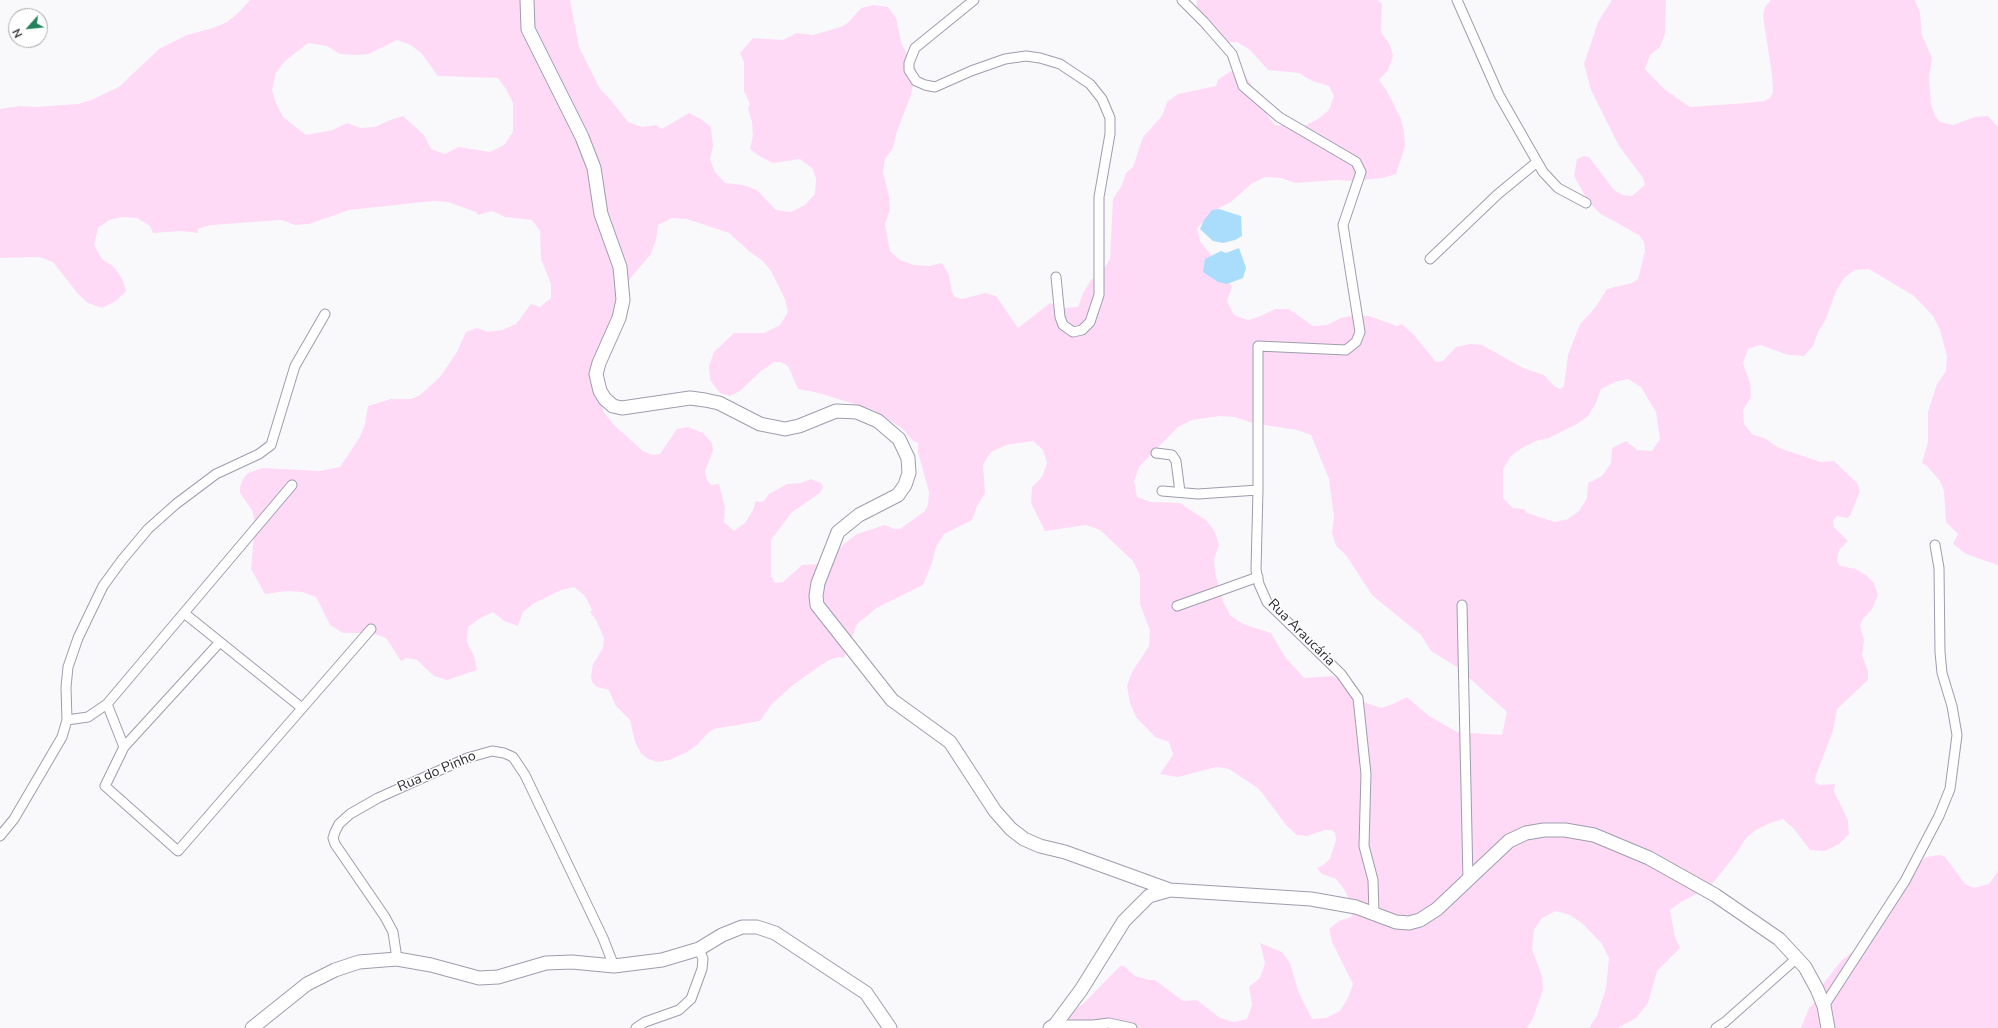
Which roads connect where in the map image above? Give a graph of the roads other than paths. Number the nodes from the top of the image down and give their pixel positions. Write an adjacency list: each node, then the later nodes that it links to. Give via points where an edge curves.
1 (527, 0): 28 (street, via 528,28 582,137 594,168 602,214 620,267 623,300 619,318 596,374 605,399 612,406 622,408 690,398 705,400 719,403 760,424 784,430 836,411 857,412 878,421 899,439 908,458 905,485 898,495 859,515 838,532 818,583 817,605 892,700 950,742 994,811 1011,829 1024,839 1040,846 1065,852)
2 (974, 0): 8 (street, via 915,48 909,70 916,81 935,87 1005,59 1026,56 1040,58 1066,68 1090,84 1102,99 1110,118 1110,134 1099,197 1099,295 1090,322 1082,330 1073,332 1063,325)
3 (1182, 0): 12 (street, Rua Araucária, via 1232,54 1243,86 1279,117 1356,162 1361,172 1344,224 1360,332 1356,342 1346,350 1258,346)
4 (1457, 0): 5 (street, via 1499,94)
5 (1537, 162): 6 (street, via 1558,188); 7 (street, via 1498,194)
6 (1586, 203)
7 (1430, 258)
8 (1056, 277)
9 (325, 314): 24 (street, via 295,366 271,445 259,454 216,474 176,504 148,529 103,586 78,638 68,667)
10 (1156, 453): 14 (street, via 1172,455 1176,461)
11 (292, 485): 19 (street)
12 (1258, 490): 14 (street, via 1198,494); 16 (street, Rua Araucária)
13 (1162, 491): 14 (street)
14 (1180, 492)
15 (1935, 545): 34 (street, via 1939,568 1942,673 1957,735 1950,789 1905,881)
16 (1258, 577): 18 (street); 29 (street, Rua Araucária, via 1267,602 1341,674 1358,698 1366,774 1364,846 1373,880)
17 (1462, 605): 27 (street)
18 (1177, 606)
19 (184, 613): 21 (street); 22 (street)
20 (371, 629): 23 (street)
21 (220, 642): 23 (street); 25 (street)
22 (107, 704): 24 (street, via 88,717); 25 (street)
23 (302, 708): 25 (street, via 178,851 105,786)
24 (67, 720): 26 (street, via 62,737 38,781)
25 (124, 747)
26 (0, 836)
27 (1468, 880): 29 (street, via 1437,909 1420,920 1409,923 1396,922); 31 (street, via 1509,841 1526,833 1565,830 1594,835 1649,858 1715,895 1779,939)
28 (1170, 890): 29 (street, via 1310,900 1356,906); 35 (street, via 1149,896 1124,921 1081,990)
29 (1374, 914)
30 (699, 949): 33 (street, via 662,960); 37 (street, via 702,969 691,999 679,1010 645,1022); 38 (street, via 742,927 757,927 775,933 866,993)
31 (1797, 958): 34 (street, via 1817,989); 40 (street)
32 (397, 959): 33 (street, via 415,961 479,978 498,977 546,963 572,962); 33 (street, Rua do Pinho, via 390,927 335,844 335,832 339,824 355,811 378,798 467,758 492,751 513,757 525,775); 36 (street, via 359,962 335,970 307,984)
33 (614, 966)
34 (1824, 1006): 41 (street)
35 (1053, 1026): 39 (street, via 1109,1023)
36 (252, 1028)
37 (636, 1028)
38 (890, 1028)
39 (1132, 1028)
40 (1716, 1028)
41 (1828, 1028)

